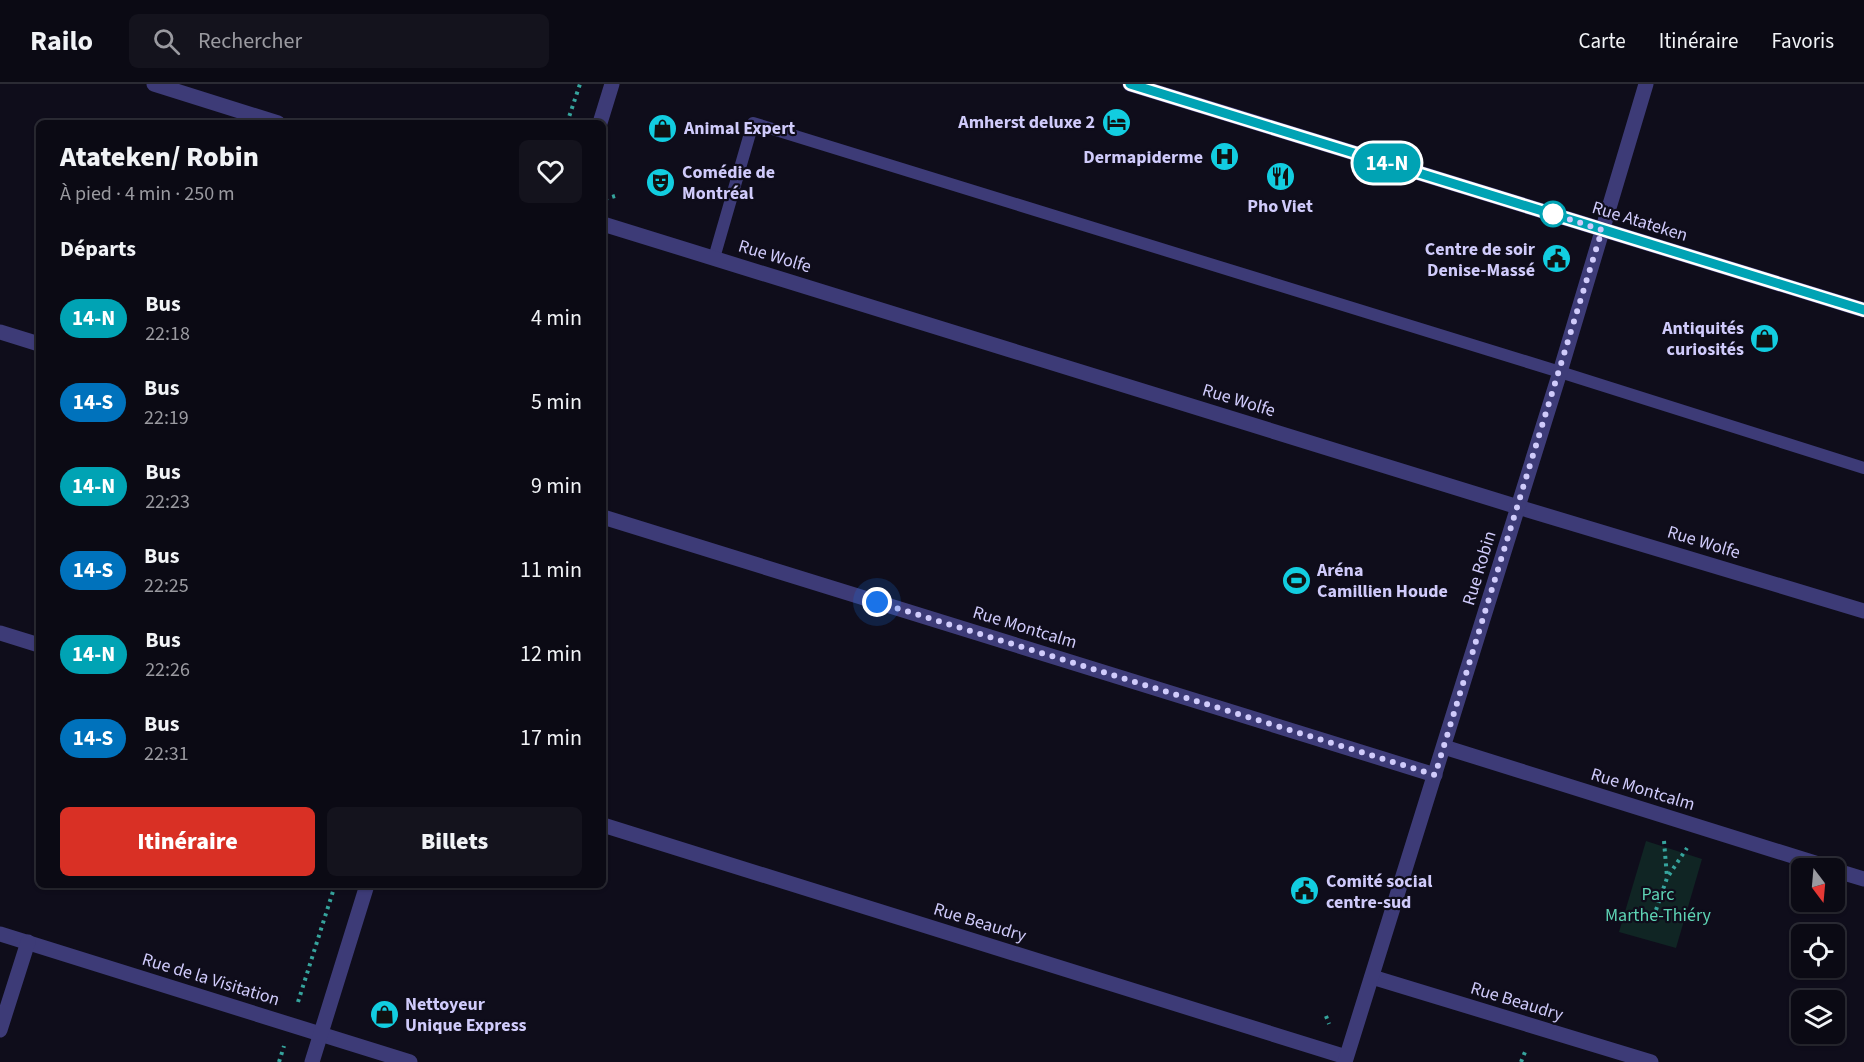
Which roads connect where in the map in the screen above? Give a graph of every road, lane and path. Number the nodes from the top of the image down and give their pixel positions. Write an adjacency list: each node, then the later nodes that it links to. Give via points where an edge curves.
1 (154, 84): 6 (street)
2 (579, 84): 7 (path)
3 (612, 84): 8 (street)
4 (1130, 84): 12 (street, Rue Atateken)
5 (1646, 84): 12 (street, Rue Robin)
6 (268, 120)
7 (568, 120)
8 (601, 120)
9 (615, 196): 10 (path)
10 (606, 199)
11 (606, 225): 13 (street, Rue Wolfe)
12 (1602, 230): 14 (street, Rue Atateken); 17 (street, Rue Robin)
13 (714, 258): 17 (lane, via 753,123); 19 (street, Rue Wolfe)
14 (1864, 310)
15 (0, 332): 16 (street)
16 (36, 343)
17 (1560, 372): 18 (lane); 19 (street, Rue Robin)
18 (1864, 468)
19 (1518, 507): 21 (street, Rue Wolfe); 24 (street, Rue Robin)
20 (606, 518): 25 (street, Rue Montcalm)
21 (1864, 611)
22 (0, 633): 23 (street)
23 (36, 644)
24 (1444, 747): 25 (street, Rue Robin); 29 (street, Rue Montcalm)
25 (1435, 775): 38 (street, Rue Robin)
26 (606, 826): 45 (street, Rue Beaudry)
27 (1664, 841): 31 (path)
28 (1687, 848): 31 (path)
29 (1797, 858)
30 (1845, 873): 32 (street, Rue Montcalm)
31 (1667, 878): 35 (path)
32 (1864, 879)
33 (334, 888): 40 (path)
34 (366, 888): 43 (street)
35 (1656, 910)
36 (0, 934): 37 (street, Rue de la Visitation)
37 (28, 942): 40 (street, Rue de la Visitation); 42 (street)
38 (1371, 977): 45 (street, Rue Robin); 50 (street, Rue Beaudry)
39 (1326, 1016): 41 (path)
40 (291, 1024): 43 (street, Rue de la Visitation); 46 (path)
41 (1329, 1024)
42 (0, 1030)
43 (321, 1034): 47 (street); 48 (street, Rue de la Visitation)
44 (1525, 1052): 49 (path)
45 (1346, 1059)
46 (279, 1062)
47 (312, 1062)
48 (410, 1062)
49 (1521, 1062)
50 (1652, 1062)

